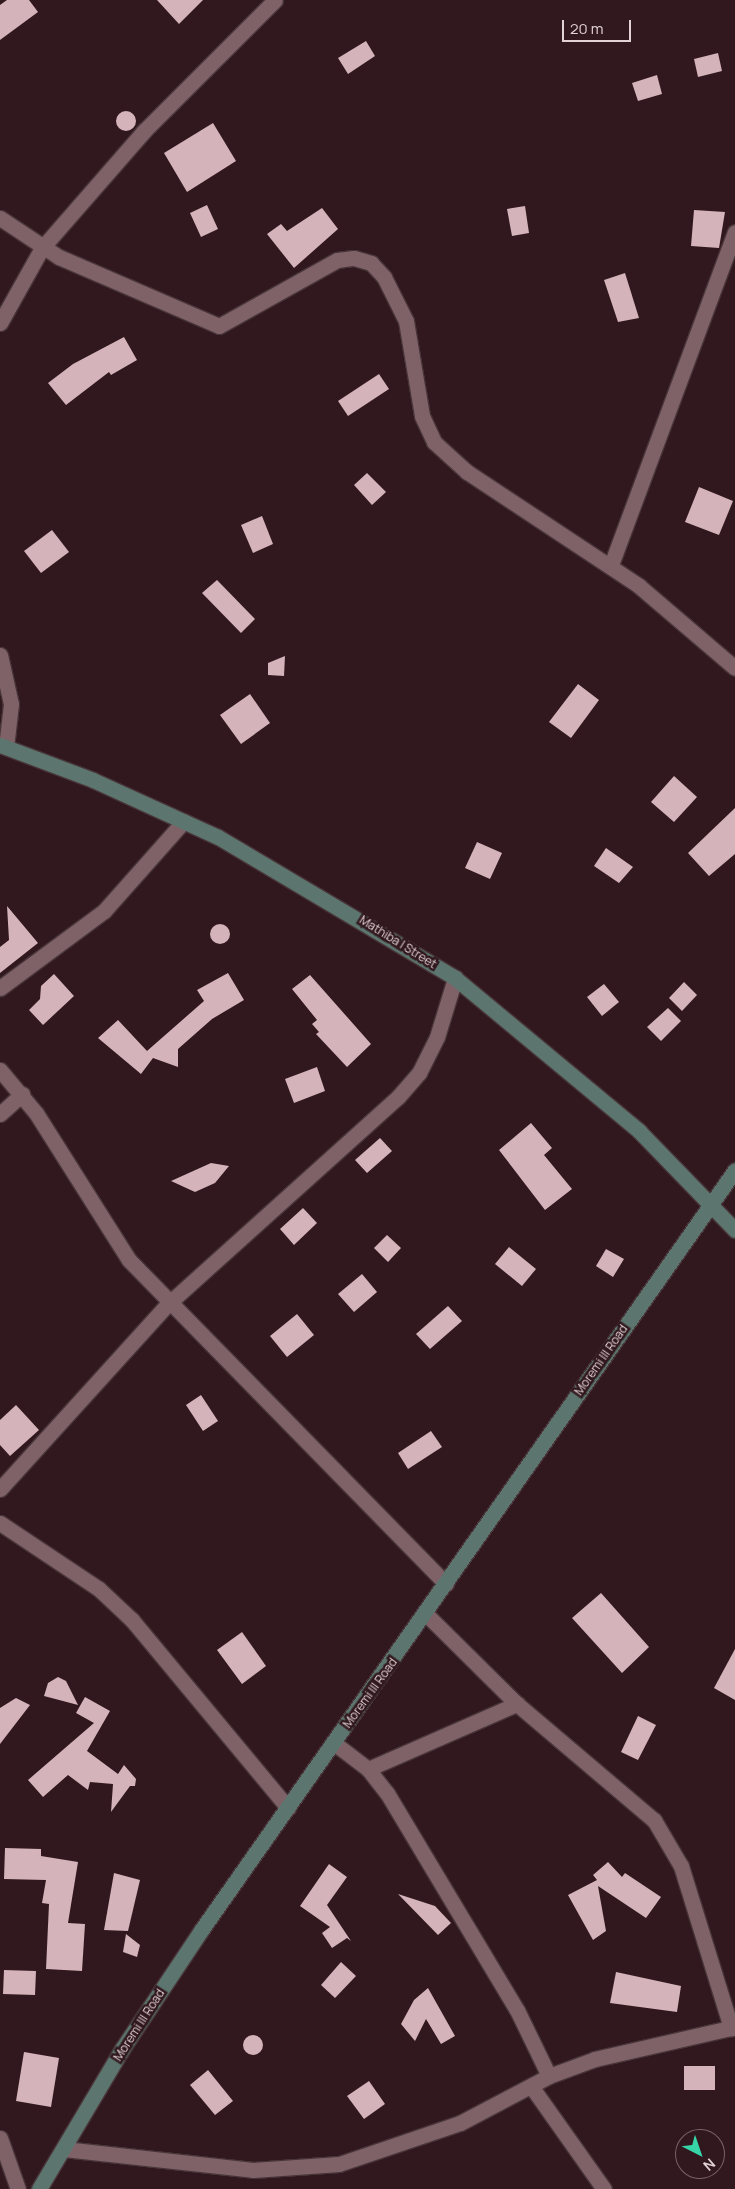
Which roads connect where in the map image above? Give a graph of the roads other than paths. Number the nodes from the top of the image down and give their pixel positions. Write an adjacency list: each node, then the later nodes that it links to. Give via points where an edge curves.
1 (275, 0): 4 (street, via 144,130)
2 (0, 218): 4 (street)
3 (735, 232): 6 (street)
4 (42, 248): 5 (street); 6 (street, via 219,326 337,260 354,258 371,263 389,284 406,321 422,416 434,442 466,472)
5 (0, 323)
6 (612, 565): 8 (street)
7 (0, 655): 9 (street, via 11,704)
8 (735, 668)
9 (3, 746): 10 (street, Mathiba I Street)
10 (184, 820): 11 (street, Mathiba I Street, via 315,892); 12 (street, via 104,911)
11 (455, 978): 17 (street, Mathiba I Street, via 632,1124); 19 (street, via 438,1037 419,1072 398,1097)
12 (0, 988)
13 (0, 1070): 14 (street)
14 (22, 1094): 15 (street); 19 (street, via 104,1225)
15 (0, 1114)
16 (735, 1170): 17 (street, Moremi III Road)
17 (711, 1203): 18 (street, Mathiba I Street); 22 (street, Moremi III Road)
18 (735, 1230)
19 (168, 1304): 20 (street); 22 (street)
20 (0, 1489)
21 (0, 1522): 27 (street, via 91,1583 132,1620)
22 (446, 1584): 23 (street, Moremi III Road)
23 (426, 1614): 24 (street); 25 (street, Moremi III Road)
24 (517, 1704): 26 (street); 28 (street, via 654,1820 681,1866)
25 (334, 1743): 26 (street); 27 (street, Moremi III Road)
26 (368, 1769): 29 (street, via 508,1994)
27 (288, 1808): 32 (street, Moremi III Road, via 122,2049)
28 (733, 2028): 29 (street, via 595,2058)
29 (550, 2076): 30 (street)
30 (531, 2086): 32 (street, via 450,2127 339,2164 253,2170); 35 (street)
31 (0, 2138): 33 (street)
32 (64, 2149): 34 (street, Moremi III Road)
33 (18, 2189)
34 (40, 2189)
35 (604, 2189)

